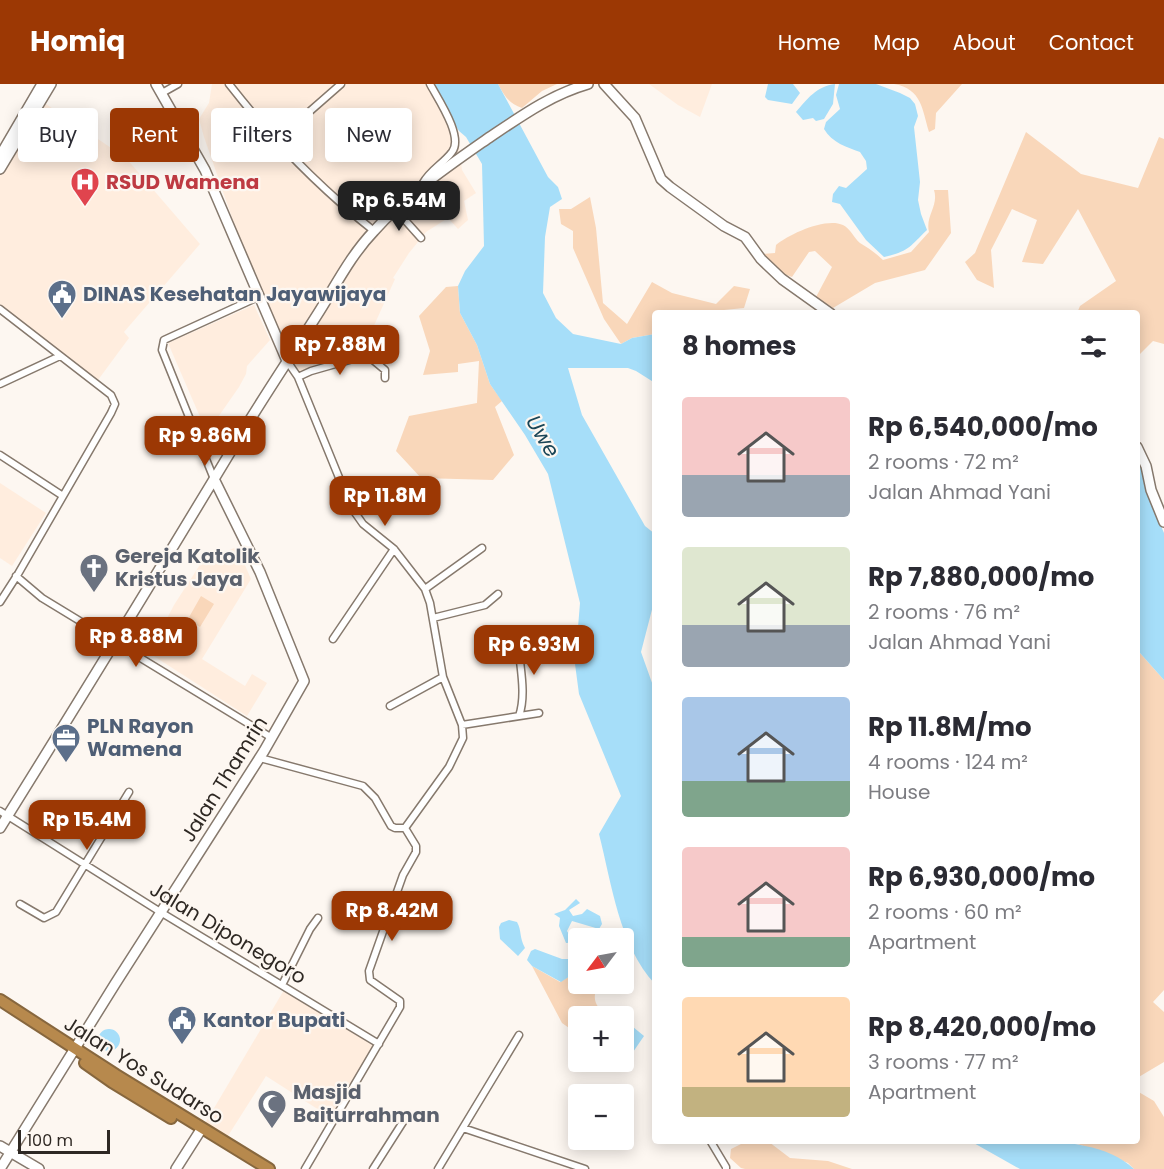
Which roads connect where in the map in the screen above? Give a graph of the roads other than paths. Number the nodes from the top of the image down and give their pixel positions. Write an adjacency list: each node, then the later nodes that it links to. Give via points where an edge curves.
1 (42, 84): 13 (main road)
2 (51, 84): 15 (main road)
3 (156, 84): 10 (main road)
4 (178, 84): 10 (street)
5 (229, 84): 11 (street)
6 (341, 84): 12 (street)
7 (430, 84): 16 (street, via 455,132 456,144)
8 (588, 84): 16 (main road, via 538,104)
9 (604, 84): 22 (main road, via 635,118 661,178 744,237 783,279)
10 (162, 93): 20 (main road, via 205,170)
11 (250, 108)
12 (313, 108)
13 (0, 156)
14 (300, 162): 18 (street)
15 (0, 169)
16 (422, 186): 17 (main road)
17 (395, 209): 18 (main road); 19 (street)
18 (374, 231): 24 (main road, via 354,254)
19 (421, 238)
20 (260, 296): 24 (main road); 30 (street, via 164,340 162,350)
21 (0, 309): 23 (street)
22 (826, 310)
23 (60, 356): 27 (street); 31 (street, via 111,395 115,404)
24 (287, 361): 25 (street); 30 (main road)
25 (298, 377): 26 (street, via 367,355 385,370); 34 (street, via 351,507 363,524)
26 (385, 378)
27 (0, 384)
28 (1140, 453): 32 (main road)
29 (0, 456): 31 (street)
30 (214, 478): 42 (main road); 48 (main road, Jalan Thamrin, via 260,572 304,681)
31 (63, 496): 35 (street)
32 (1164, 522)
33 (482, 548): 36 (street)
34 (394, 549): 36 (street); 41 (street)
35 (16, 576): 38 (street); 42 (street, via 42,598)
36 (425, 589): 39 (street)
37 (498, 594): 39 (street, via 485,605)
38 (0, 602)
39 (433, 618): 43 (street)
40 (522, 632): 46 (street)
41 (333, 639)
42 (117, 642): 48 (street); 51 (main road)
43 (443, 676): 44 (street); 47 (street)
44 (390, 706)
45 (539, 713): 46 (street)
46 (519, 716): 47 (street)
47 (462, 725): 53 (street, via 463,738 449,767)
48 (272, 738): 49 (main road, Jalan Thamrin)
49 (260, 758): 53 (street, via 363,786 391,826); 56 (main road, Jalan Thamrin)
50 (129, 792): 54 (street)
51 (4, 814): 52 (main road); 54 (street, Jalan Diponegoro)
52 (0, 828)
53 (405, 828): 62 (street, via 416,852 403,875 369,971 370,980 400,1001)
54 (84, 863): 55 (street, via 56,912 44,918); 56 (street, Jalan Diponegoro)
55 (20, 904)
56 (162, 913): 58 (street, Jalan Diponegoro); 63 (main road, Jalan Thamrin)
57 (318, 918): 58 (street)
58 (282, 985): 62 (street, Jalan Diponegoro)
59 (0, 1000): 63 (highway, Jalan Yos Sudarso)
60 (0, 1007): 63 (highway, Jalan Yos Sudarso)
61 (519, 1035): 65 (street)
62 (379, 1044): 74 (street)
63 (73, 1051): 66 (highway, Jalan Yos Sudarso); 69 (main road, Jalan Thamrin)
64 (403, 1122): 75 (street)
65 (463, 1128): 76 (street); 77 (street)
66 (200, 1131): 72 (main road); 73 (highway, Jalan Yos Sudarso)
67 (712, 1144): 78 (street)
68 (0, 1146): 69 (main road)
69 (10, 1152): 70 (main road, Jalan Thamrin); 71 (main road)
70 (0, 1169)
71 (39, 1169)
72 (176, 1169)
73 (262, 1169)
74 (305, 1169)
75 (374, 1169)
76 (438, 1169)
77 (585, 1169)
78 (726, 1169)

